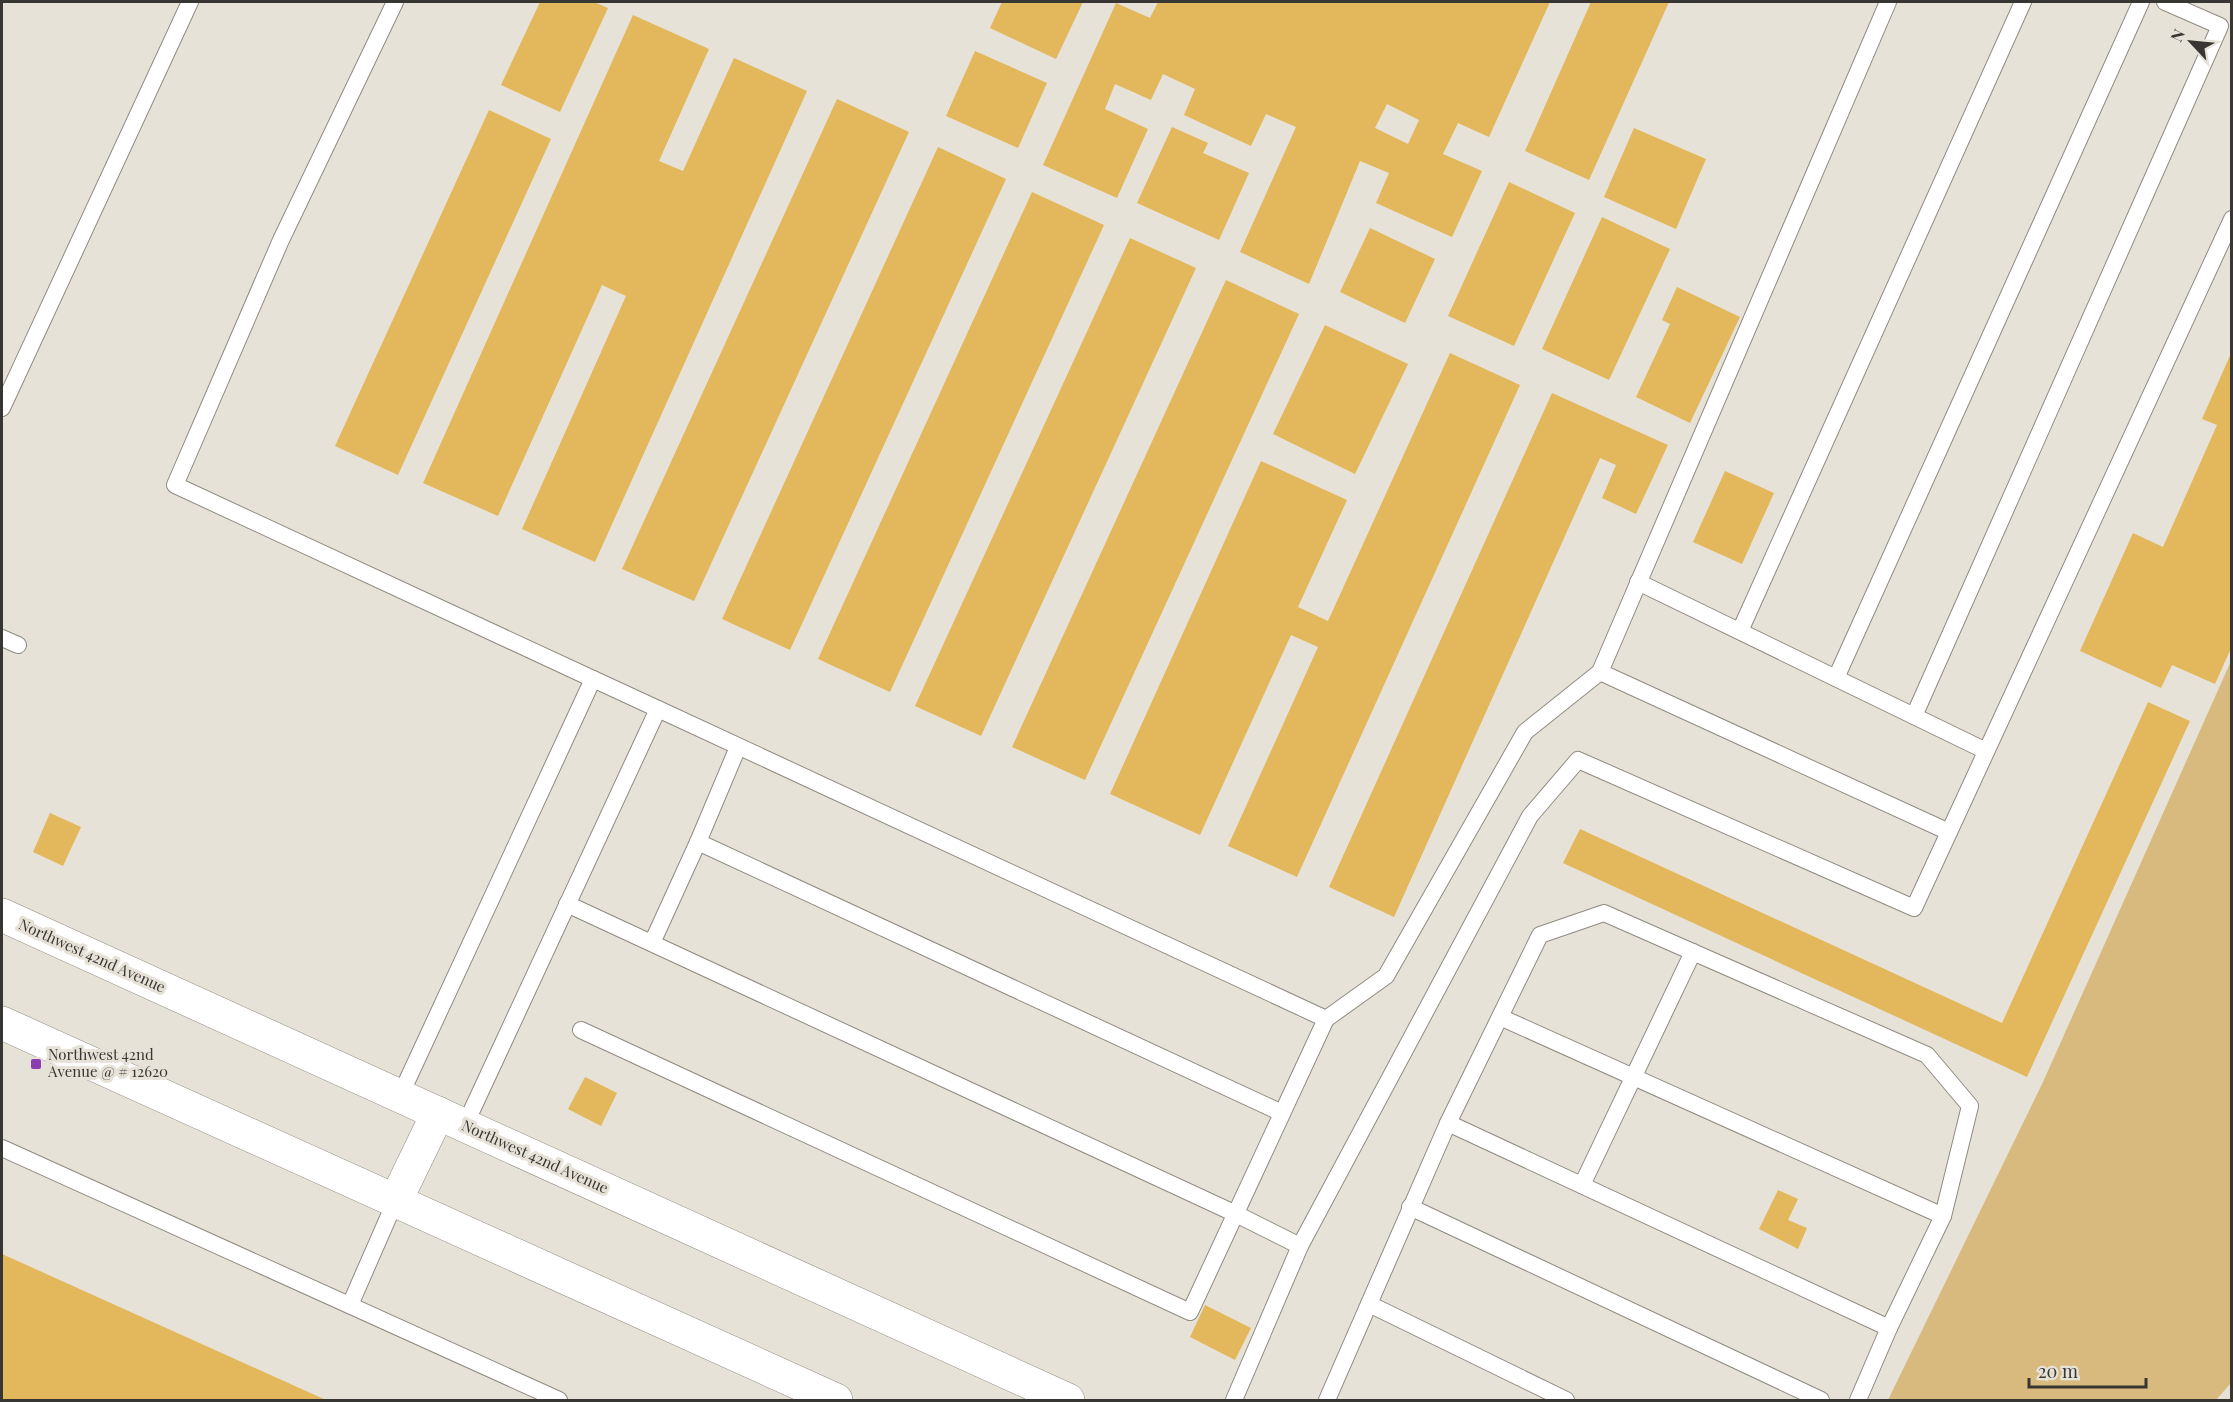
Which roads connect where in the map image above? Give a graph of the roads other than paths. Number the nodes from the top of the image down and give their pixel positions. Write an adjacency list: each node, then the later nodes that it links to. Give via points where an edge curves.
1 (190, 2): 9 (lane)
2 (395, 2): 16 (lane, via 281,240 174,485)
3 (1888, 2): 10 (lane)
4 (2023, 2): 11 (lane)
5 (2141, 2): 15 (lane)
6 (2165, 2): 7 (lane)
7 (2226, 28): 18 (lane)
8 (2232, 219): 20 (lane)
9 (2, 408)
10 (1638, 582): 11 (lane); 14 (lane)
11 (1740, 631): 15 (lane)
12 (2, 638): 13 (lane)
13 (18, 645)
14 (1600, 672): 21 (lane); 28 (lane, via 1525,732 1386,976)
15 (1836, 678): 18 (lane)
16 (593, 679): 17 (lane); 32 (lane)
17 (658, 709): 19 (lane); 23 (lane)
18 (1914, 716): 20 (lane)
19 (738, 747): 22 (lane); 28 (lane)
20 (1986, 751): 21 (lane)
21 (1949, 832): 42 (lane, via 1914,908 1578,760 1530,816)
22 (698, 842): 25 (lane); 33 (lane)
23 (567, 904): 25 (lane); 34 (lane)
24 (2, 915): 32 (main road, Northwest 42nd Avenue)
25 (651, 943): 40 (lane)
26 (1693, 952): 27 (lane, via 1604,913 1540,935); 31 (lane); 41 (lane, via 1927,1055 1970,1106)
27 (1500, 1017): 31 (lane); 35 (lane)
28 (1326, 1019): 33 (lane)
29 (2, 1023): 38 (main road)
30 (581, 1030): 40 (lane, via 1190,1312)
31 (1633, 1077): 37 (lane); 41 (lane)
32 (400, 1096): 34 (main road, Northwest 42nd Avenue)
33 (1282, 1113): 40 (lane)
34 (451, 1119): 38 (main road); 48 (main road, Northwest 42nd Avenue)
35 (1448, 1123): 37 (lane); 39 (lane)
36 (2, 1148): 44 (lane)
37 (1582, 1185): 45 (lane)
38 (395, 1202): 44 (lane); 47 (main road)
39 (1410, 1207): 43 (lane); 52 (lane)
40 (1236, 1214): 42 (lane)
41 (1943, 1216): 45 (lane)
42 (1300, 1246): 49 (lane)
43 (1368, 1304): 50 (lane); 51 (lane)
44 (350, 1305): 46 (lane)
45 (1889, 1328): 53 (lane)
46 (559, 1401)
47 (836, 1401)
48 (1068, 1401)
49 (1234, 1401)
50 (1326, 1401)
51 (1566, 1401)
52 (1821, 1401)
53 (1858, 1401)

